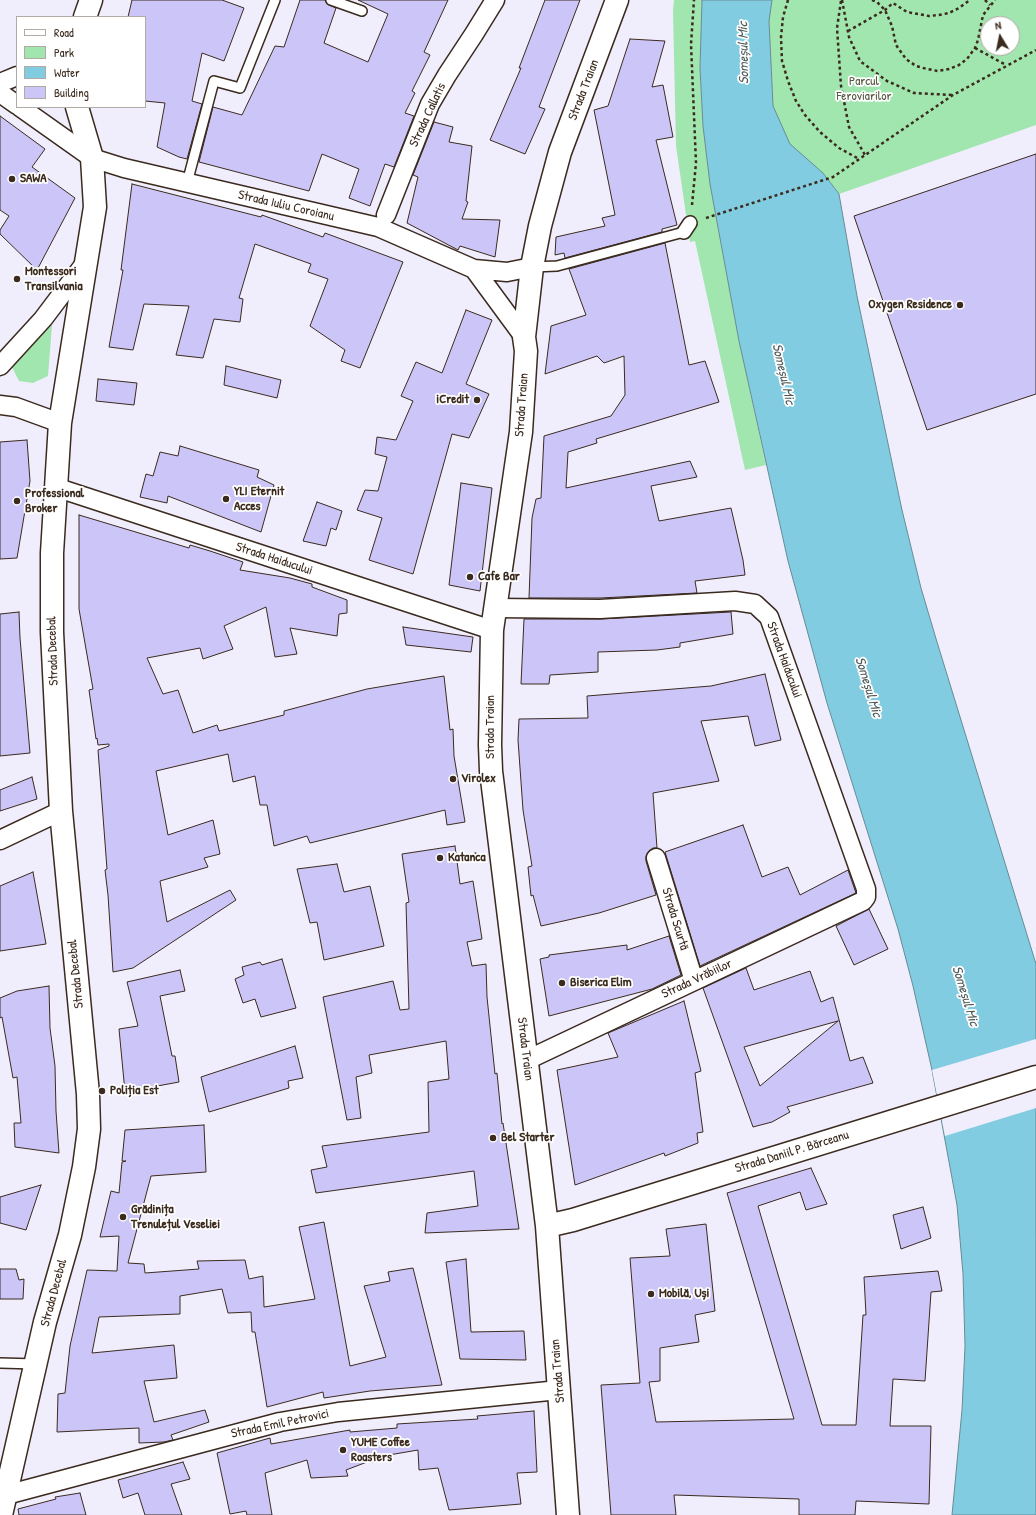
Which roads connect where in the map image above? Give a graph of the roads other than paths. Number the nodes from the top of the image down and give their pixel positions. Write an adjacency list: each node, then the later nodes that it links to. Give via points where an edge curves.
1 (87, 0): 8 (street)
2 (91, 0): 9 (main road)
3 (275, 0): 17 (lane, via 240,88 214,81)
4 (331, 0): 7 (lane)
5 (495, 0): 18 (street, Strada Callatis, via 430,104)
6 (617, 0): 21 (main road, Strada Traian, via 560,152)
7 (362, 11)
8 (79, 16)
9 (85, 16)
10 (16, 76): 11 (street)
11 (0, 83)
12 (0, 93): 13 (street)
13 (16, 104)
14 (21, 108): 16 (street, Strada Iuliu Coroianu)
15 (76, 108): 16 (main road, Strada Decebal)
16 (92, 158): 17 (street, Strada Iuliu Coroianu); 20 (main road, Strada Decebal, via 95,207)
17 (187, 183): 22 (street, Strada Iuliu Coroianu, via 378,227)
18 (386, 215)
19 (691, 225): 21 (lane, via 557,266)
20 (87, 262): 24 (street, via 43,318); 26 (main road, Strada Decebal)
21 (532, 267): 22 (street, Strada Iuliu Coroianu, via 507,272); 23 (main road, Strada Traian)
22 (474, 269): 23 (street)
23 (524, 337): 28 (main road, Strada Traian, via 526,352 521,432)
24 (0, 366)
25 (0, 405): 26 (street, via 16,407)
26 (60, 423): 27 (main road, Strada Decebal)
27 (55, 487): 29 (street, Strada Haiducului); 30 (main road, Strada Decebal, via 52,632)
28 (496, 608): 29 (main road, Strada Traian); 33 (street, Strada Haiducului, via 600,609 735,601 755,604 769,618 866,889)
29 (492, 630): 35 (main road, Strada Traian, via 491,771)
30 (61, 811): 31 (street); 39 (main road, Strada Decebal, via 88,1094 89,1129 70,1235 45,1322)
31 (0, 840)
32 (656, 858): 34 (street, Strada Scurtă)
33 (866, 897): 34 (street, Strada Vrăbiilor, via 863,901)
34 (694, 981): 35 (street, Strada Vrăbiilor)
35 (527, 1060): 37 (main road, Strada Traian)
36 (1036, 1077): 37 (main road, Strada Daniil P. Bărceanu)
37 (547, 1226): 40 (main road, Strada Traian)
38 (0, 1363): 39 (lane)
39 (36, 1364): 41 (main road, Strada Decebal)
40 (560, 1390): 41 (street, Strada Emil Petrovici, via 338,1412 280,1422); 42 (main road, Strada Traian)
41 (4, 1505)
42 (568, 1515)

